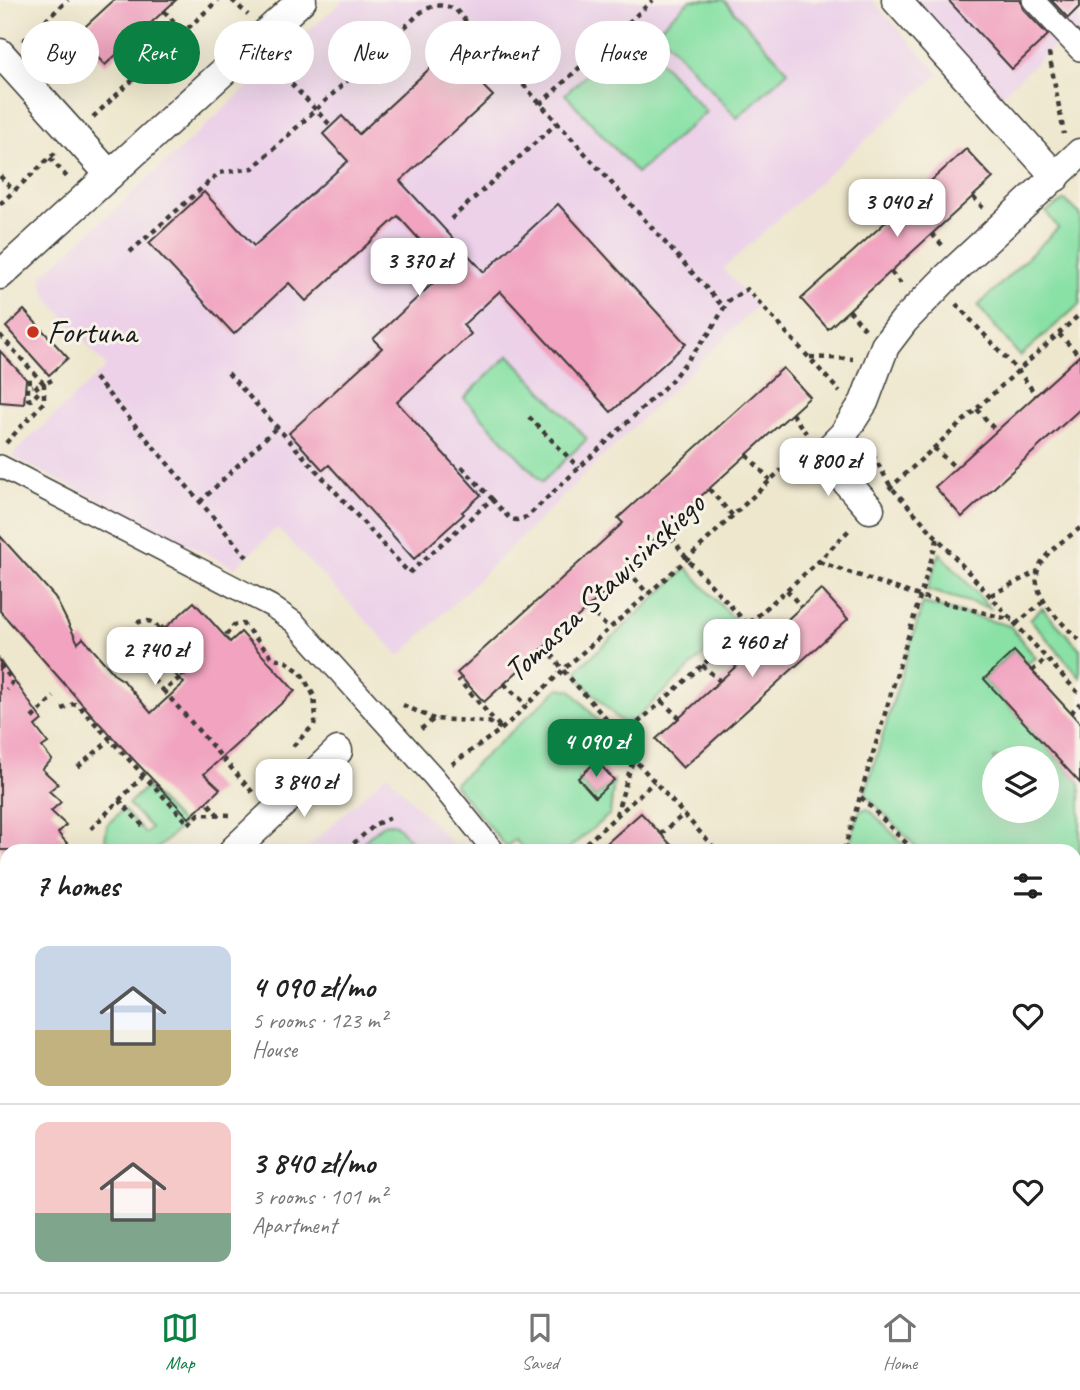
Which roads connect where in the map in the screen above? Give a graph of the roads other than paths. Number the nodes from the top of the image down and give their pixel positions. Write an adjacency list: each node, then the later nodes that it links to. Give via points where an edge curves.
1 (302, 0): 7 (street)
2 (896, 0): 6 (street)
3 (1033, 0): 4 (street)
4 (1080, 50)
5 (2, 56): 7 (street)
6 (1069, 164): 10 (street, via 893,334 863,402 823,455)
7 (110, 175): 8 (street)
8 (0, 275)
9 (0, 466): 13 (street, via 294,622)
10 (870, 509)
11 (338, 751): 12 (street)
12 (240, 844)
13 (489, 844)

